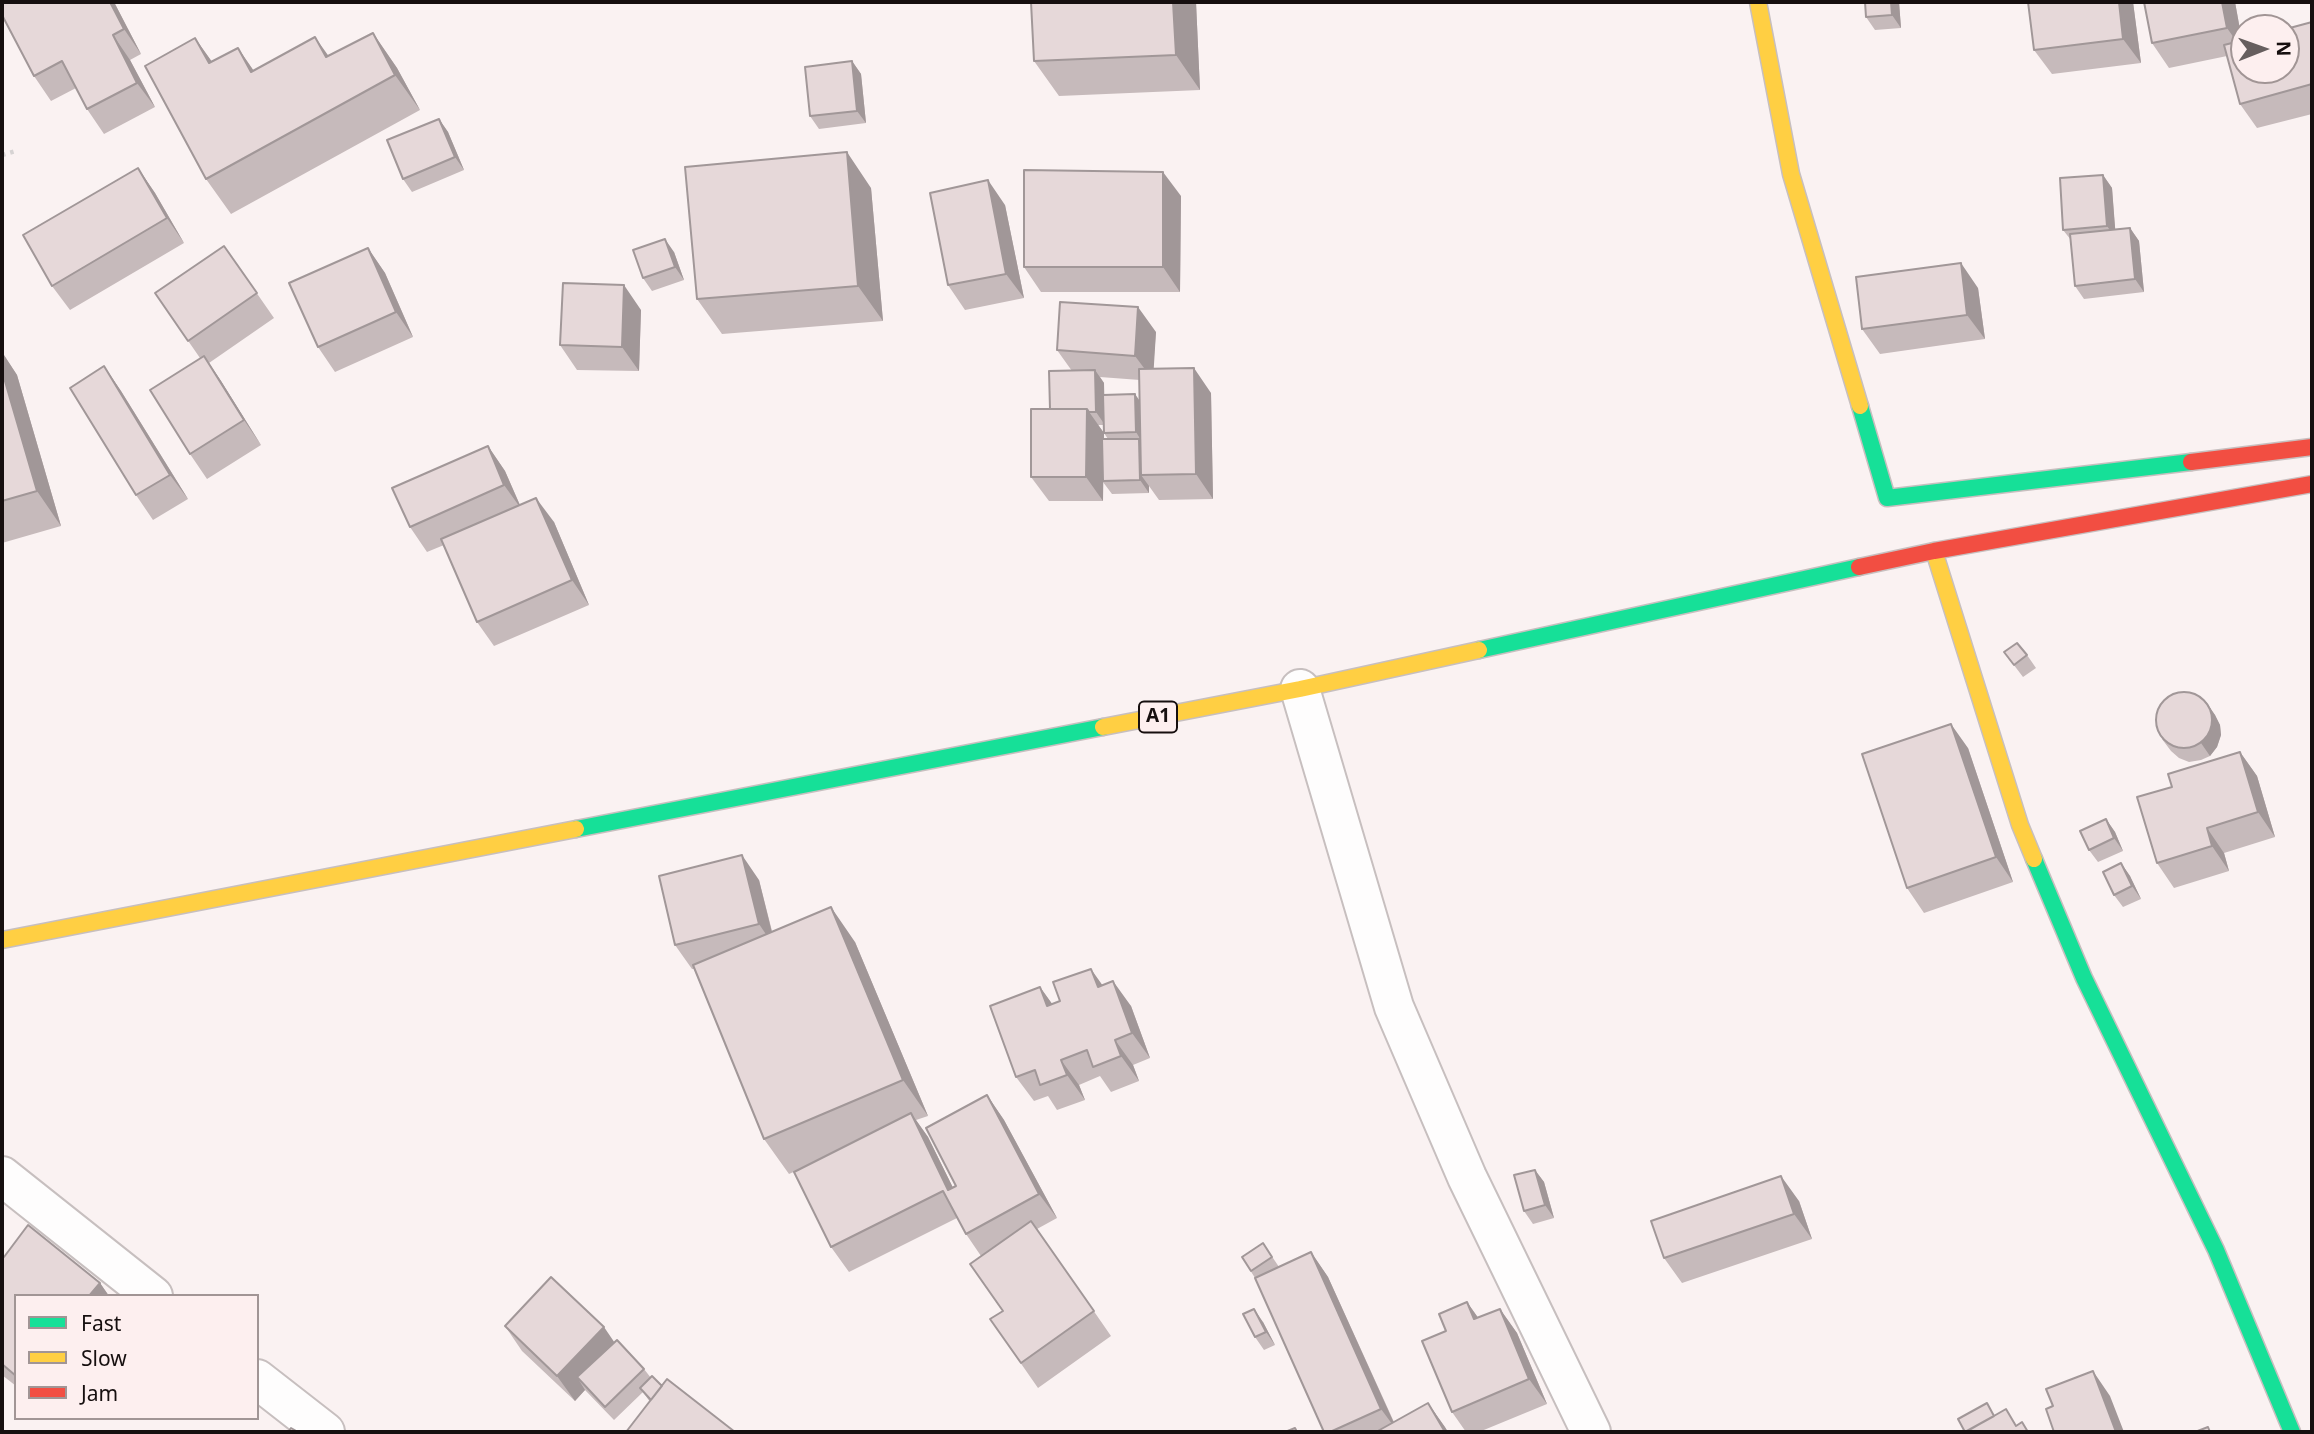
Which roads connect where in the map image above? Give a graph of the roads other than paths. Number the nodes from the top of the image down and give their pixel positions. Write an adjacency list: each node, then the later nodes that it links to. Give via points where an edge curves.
1 (1758, 2): 2 (main road, via 1791,174 1887,498)
2 (2312, 447)
3 (2312, 484): 4 (main road, A1)
4 (1934, 551): 5 (main road, A1); 12 (main road, via 2020,825 2084,978 2216,1250)
5 (1300, 689): 6 (main road, A1); 11 (street, via 1394,1007 1467,1177)
6 (2, 940)
7 (2, 1176): 8 (street)
8 (150, 1294)
9 (259, 1381): 10 (street)
10 (325, 1432)
11 (1591, 1432)
12 (2292, 1432)

